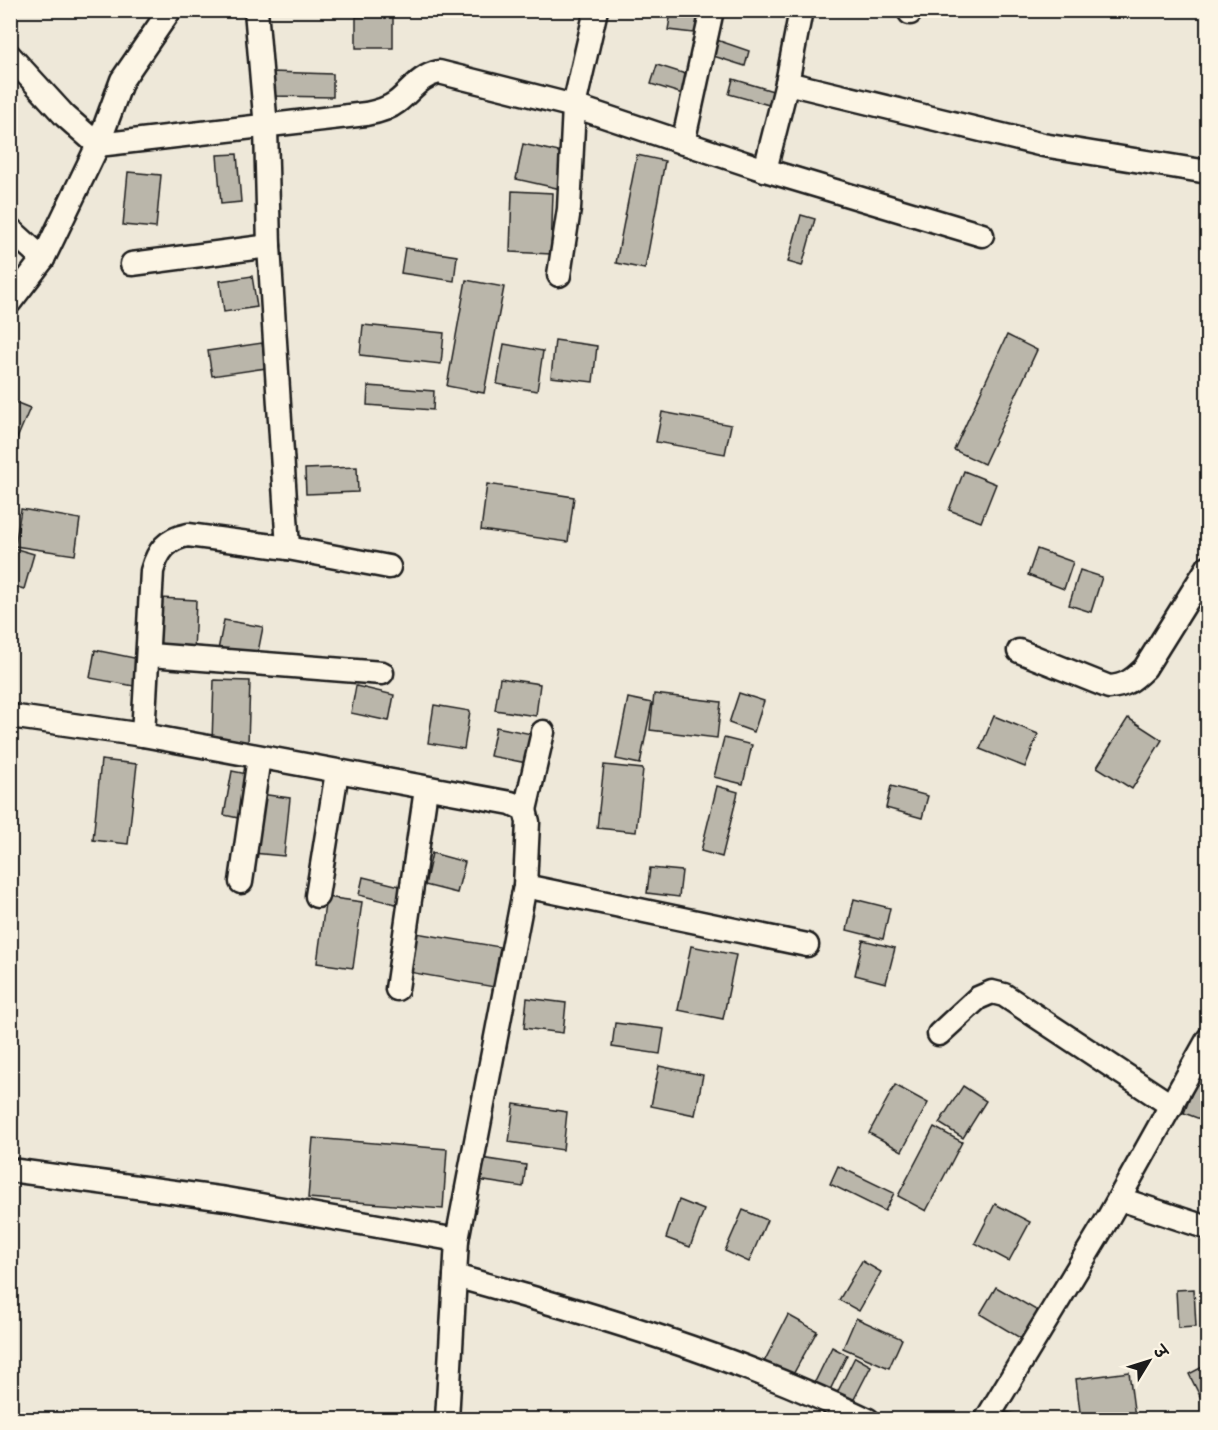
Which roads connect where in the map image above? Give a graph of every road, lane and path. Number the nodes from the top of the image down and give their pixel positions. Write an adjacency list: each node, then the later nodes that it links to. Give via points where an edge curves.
1 (256, 10): 9 (street)
2 (596, 10): 8 (street)
3 (711, 10): 10 (street)
4 (801, 10): 7 (street)
5 (160, 14): 11 (street, via 122,80)
6 (10, 56): 11 (street)
7 (787, 83): 12 (street); 13 (street, via 1043,145)
8 (574, 106): 9 (street, via 439,72 426,75 396,103 381,111); 10 (street); 19 (street, via 569,209)
9 (266, 128): 11 (street); 16 (street)
10 (683, 143): 12 (street)
11 (98, 146): 17 (street)
12 (765, 170): 15 (street)
13 (1208, 172)
14 (10, 229): 17 (street)
15 (982, 235)
16 (269, 246): 18 (street); 21 (street)
17 (42, 259): 20 (street)
18 (132, 264)
19 (559, 275)
20 (10, 302)
21 (288, 548): 22 (street); 25 (street, via 188,535 173,538 156,558 152,571)
22 (389, 567)
23 (1208, 567): 24 (street, via 1145,668 1122,687 1109,687)
24 (1019, 651)
25 (150, 655): 26 (street); 29 (street)
26 (382, 673)
27 (10, 716): 29 (street)
28 (543, 732): 33 (street)
29 (143, 735): 30 (street)
30 (259, 757): 31 (street); 34 (street)
31 (337, 772): 32 (street); 36 (street)
32 (426, 789): 33 (street, via 511,803); 38 (street)
33 (525, 810): 35 (street)
34 (241, 882)
35 (525, 886): 37 (street); 45 (street)
36 (317, 896)
37 (807, 945)
38 (397, 988)
39 (939, 1034): 41 (street, via 978,998 992,992 1004,995)
40 (1208, 1039): 41 (street)
41 (1172, 1106): 43 (street)
42 (10, 1170): 45 (street, via 226,1199)
43 (1120, 1199): 44 (street); 49 (street)
44 (1208, 1228)
45 (457, 1240): 46 (street)
46 (455, 1276): 47 (street); 48 (street, via 685,1345 797,1386)
47 (447, 1419)
48 (868, 1419)
49 (986, 1419)

